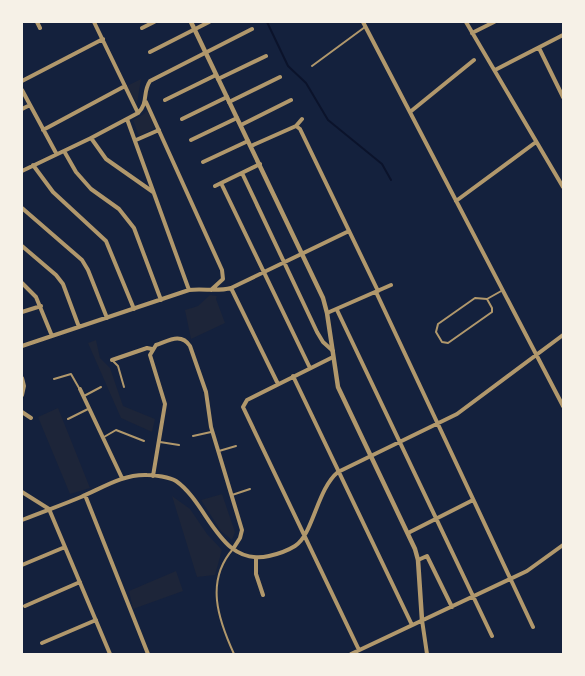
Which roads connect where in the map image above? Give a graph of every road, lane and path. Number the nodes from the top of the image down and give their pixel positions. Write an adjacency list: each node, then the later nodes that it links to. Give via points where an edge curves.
1 (37, 22): 10 (street)
2 (94, 22): 16 (street)
3 (154, 22): 11 (street)
4 (191, 22): 12 (street)
5 (209, 22): 12 (street)
6 (363, 22): 9 (street)
7 (466, 22): 14 (street)
8 (494, 22): 14 (street)
9 (365, 27): 22 (lane); 37 (street)
10 (40, 28)
11 (142, 28)
12 (195, 29): 18 (street); 19 (street)
13 (252, 29): 19 (street)
14 (472, 33): 23 (street)
15 (563, 35): 17 (street)
16 (103, 39): 26 (street); 27 (street)
17 (539, 48): 23 (street); 30 (street)
18 (150, 52)
19 (206, 53): 24 (street); 33 (street, via 150,81 146,86)
20 (266, 56): 24 (street)
21 (474, 60): 37 (street)
22 (312, 66)
23 (495, 70): 50 (street)
24 (217, 77): 29 (street); 31 (street)
25 (280, 77): 34 (street)
26 (22, 81)
27 (125, 86): 38 (street); 45 (street)
28 (22, 90): 35 (street)
29 (227, 96): 34 (street); 41 (street)
30 (563, 97)
31 (165, 100)
32 (291, 100): 43 (street)
33 (146, 102): 38 (street); 46 (street)
34 (229, 102): 39 (street)
35 (30, 105): 36 (street); 45 (street)
36 (22, 109)
37 (410, 112): 63 (street)
38 (138, 113): 40 (street)
39 (237, 118): 43 (street); 49 (street)
40 (127, 119): 47 (street); 48 (street)
41 (182, 119)
42 (302, 119): 44 (street)
43 (241, 125): 51 (street)
44 (296, 126): 51 (street); 65 (street, via 300,129)
45 (43, 130): 53 (street)
46 (159, 130): 48 (street); 74 (street, via 222,270 223,279)
47 (91, 138): 52 (street); 62 (street, via 106,159)
48 (136, 140): 62 (street)
49 (191, 140)
50 (536, 142): 61 (street); 63 (street)
51 (249, 144): 54 (street); 55 (street)
52 (64, 151): 53 (street); 78 (street, via 76,172 91,189 119,209 134,228)
53 (56, 153): 56 (street)
54 (203, 162)
55 (260, 164): 58 (street); 67 (street)
56 (32, 165): 57 (street); 80 (street, via 54,192 106,241)
57 (22, 171)
58 (242, 173): 59 (street); 68 (street)
59 (221, 183): 60 (street); 69 (street)
60 (215, 186)
61 (563, 187)
62 (153, 192): 73 (street)
63 (456, 201): 75 (street)
64 (22, 208): 84 (street, via 82,260)
65 (349, 231): 67 (street); 76 (street)
66 (22, 246): 85 (street, via 63,284)
67 (302, 254): 68 (street); 83 (street, via 323,298)
68 (284, 262): 69 (street); 90 (street, via 317,332)
69 (264, 273): 72 (street); 93 (street)
70 (22, 283): 79 (street, via 32,292)
71 (391, 285): 76 (street)
72 (231, 288): 74 (street); 97 (street)
73 (188, 290): 74 (street); 78 (street)
74 (211, 290)
75 (503, 290): 77 (lane); 91 (street)
76 (377, 292): 81 (street); 108 (street)
77 (487, 299): 77 (lane, via 475,298 438,324 436,332 442,342 448,343 492,312)
78 (161, 300): 80 (street)
79 (40, 306): 82 (street); 86 (street)
80 (134, 309): 84 (street)
81 (337, 310): 83 (street); 113 (street)
82 (22, 312)
83 (327, 313): 90 (street)
84 (107, 318): 85 (street)
85 (79, 327): 86 (street)
86 (52, 336): 88 (street)
87 (563, 336): 91 (street)
88 (22, 346)
89 (152, 349): 92 (street, via 147,348); 109 (street, via 156,345 180,337 186,339 206,392); 114 (street, via 151,363 165,404)
90 (333, 354): 93 (street); 118 (street, via 338,387)
91 (536, 355): 103 (street); 108 (street, via 467,408)
92 (112, 360): 99 (lane, via 118,366)
93 (310, 368): 94 (street)
94 (294, 376): 97 (street); 119 (street)
95 (22, 378): 101 (street)
96 (54, 379): 100 (lane, via 71,374)
97 (278, 384): 131 (street, via 244,403 243,407)
98 (101, 387): 102 (lane)
99 (124, 387)
100 (80, 389): 102 (street)
101 (22, 395)
102 (83, 396): 104 (street)
103 (563, 406)
104 (89, 409): 107 (lane); 111 (street)
105 (22, 412): 106 (street)
106 (30, 418)
107 (68, 419)
108 (436, 424): 113 (street); 126 (street)
109 (212, 432): 110 (lane); 117 (street)
110 (193, 436)
111 (103, 437): 112 (lane, via 116,430); 121 (street)
112 (144, 441)
113 (399, 441): 118 (street); 128 (street)
114 (159, 442): 115 (lane); 120 (street)
115 (179, 445)
116 (236, 446): 117 (lane)
117 (218, 452): 124 (street)
118 (371, 455): 119 (street); 130 (street)
119 (338, 472): 131 (street, via 327,483); 146 (street)
120 (153, 476): 121 (street); 134 (street, via 175,480 189,492 217,532)
121 (122, 478): 125 (street)
122 (250, 489): 124 (lane)
123 (22, 492): 127 (street)
124 (231, 495): 134 (street, via 242,530)
125 (85, 496): 127 (street); 152 (street)
126 (473, 500): 128 (street); 138 (street)
127 (49, 509): 129 (street); 133 (street)
128 (436, 518): 130 (street); 141 (street)
129 (22, 520)
130 (408, 533): 136 (street)
131 (304, 536): 135 (street, via 295,546 280,554); 150 (street)
132 (563, 545): 138 (street, via 527,571)
133 (65, 547): 137 (street); 139 (street)
134 (233, 549): 135 (street); 153 (lane, via 226,557 216,589 216,606)
135 (256, 559): 140 (street, via 256,574)
136 (418, 560): 143 (street, via 427,556); 145 (street)
137 (22, 565)
138 (510, 579): 141 (street); 147 (street)
139 (80, 582): 142 (street); 144 (street)
140 (263, 595)
141 (474, 596): 143 (street); 148 (street)
142 (25, 606)
143 (452, 607): 145 (street)
144 (96, 620): 149 (street); 151 (street)
145 (422, 620): 146 (street); 155 (street)
146 (412, 625): 150 (street)
147 (533, 627)
148 (492, 636)
149 (42, 643)
150 (359, 650): 154 (street)
151 (110, 654)
152 (148, 654)
153 (234, 654)
154 (351, 654)
155 (427, 654)

